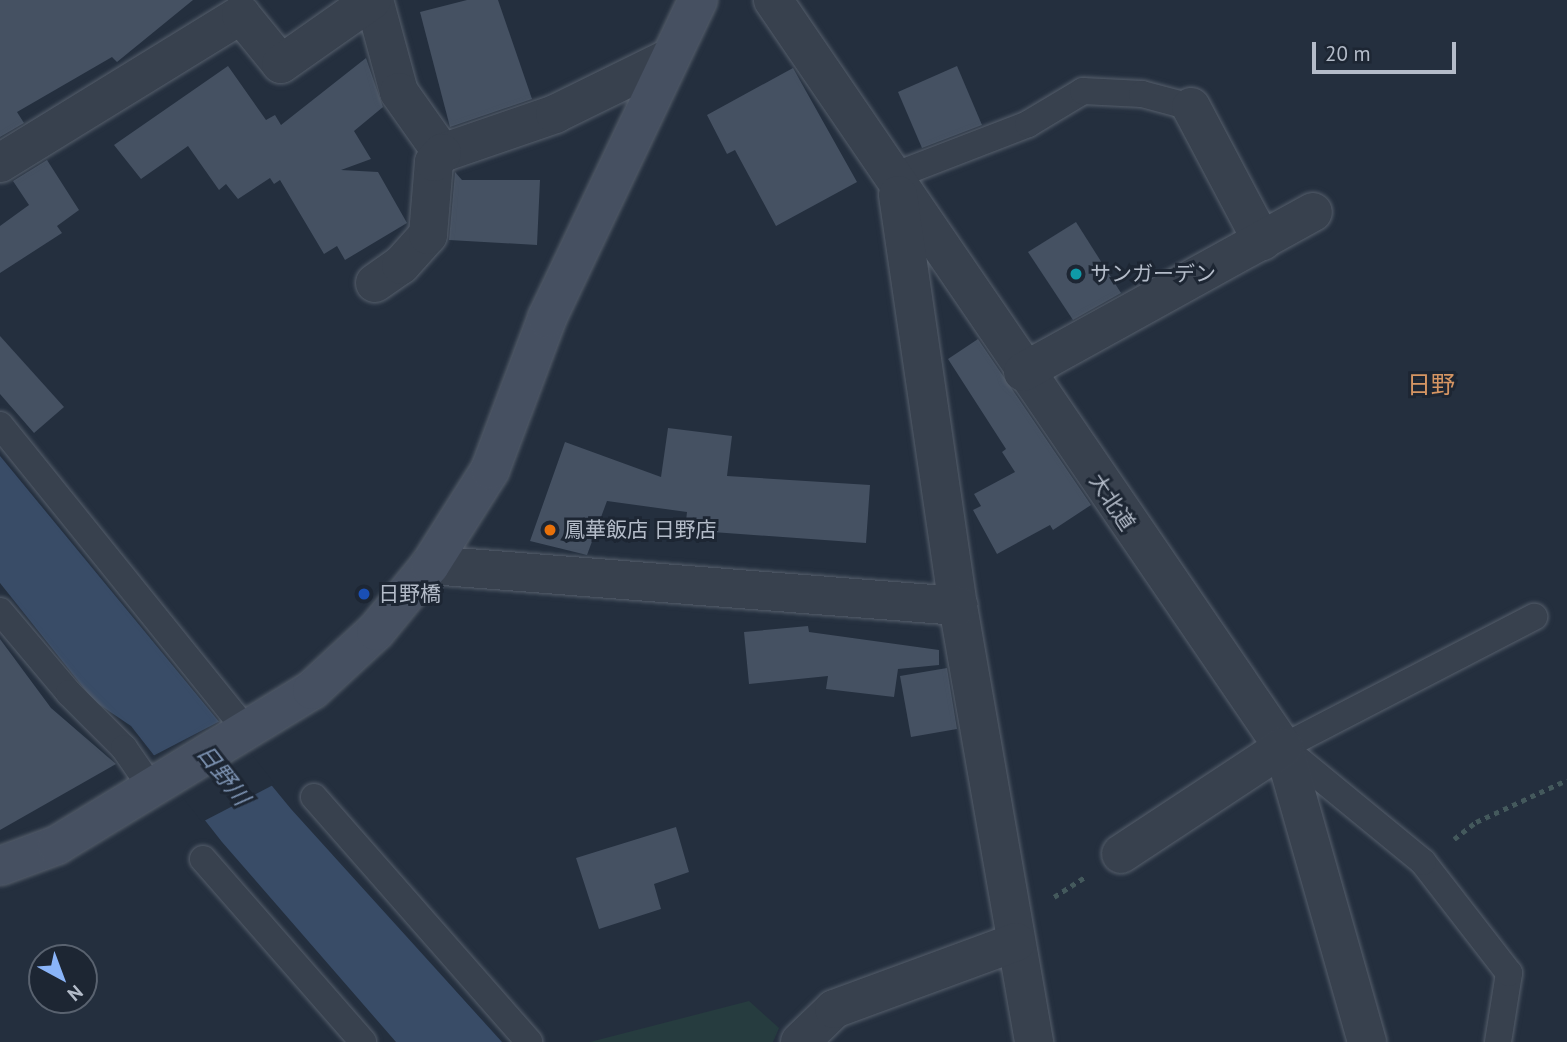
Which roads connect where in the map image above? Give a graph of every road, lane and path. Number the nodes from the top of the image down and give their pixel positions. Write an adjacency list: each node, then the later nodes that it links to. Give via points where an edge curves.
1 (373, 0): 4 (street, via 281,64); 7 (street, via 399,92)
2 (698, 0): 5 (street)
3 (773, 0): 9 (street, 大北道)
4 (235, 8): 8 (street)
5 (669, 58): 7 (street, via 555,114); 15 (street, via 547,318 490,470)
6 (1191, 107): 9 (lane, via 1142,94 1083,91 1028,124); 11 (street)
7 (442, 153): 12 (street, via 434,162 428,236 401,265)
8 (0, 163)
9 (894, 181): 13 (street, 大北道); 16 (street)
10 (1313, 212): 11 (street)
11 (1262, 241): 13 (street)
12 (375, 283)
13 (1023, 372): 20 (street, 大北道)
14 (0, 425): 19 (lane)
15 (430, 565): 16 (street); 19 (street, via 376,631 312,690)
16 (958, 606): 28 (street)
17 (0, 611): 22 (lane, via 69,693)
18 (1534, 617): 20 (lane)
19 (239, 736): 22 (street)
20 (1283, 747): 24 (street); 26 (lane); 33 (street, 大北道)
21 (1567, 780): 26 (path, via 1476,822)
22 (159, 783): 27 (street, via 57,845)
23 (314, 797): 30 (lane)
24 (1121, 854)
25 (203, 859): 29 (lane)
26 (1423, 862): 34 (lane, via 1509,973)
27 (0, 866)
28 (1016, 942): 31 (street, via 834,1009); 32 (street)
29 (363, 1042)
30 (529, 1042)
31 (800, 1042)
32 (1034, 1042)
33 (1367, 1042)
34 (1498, 1042)

